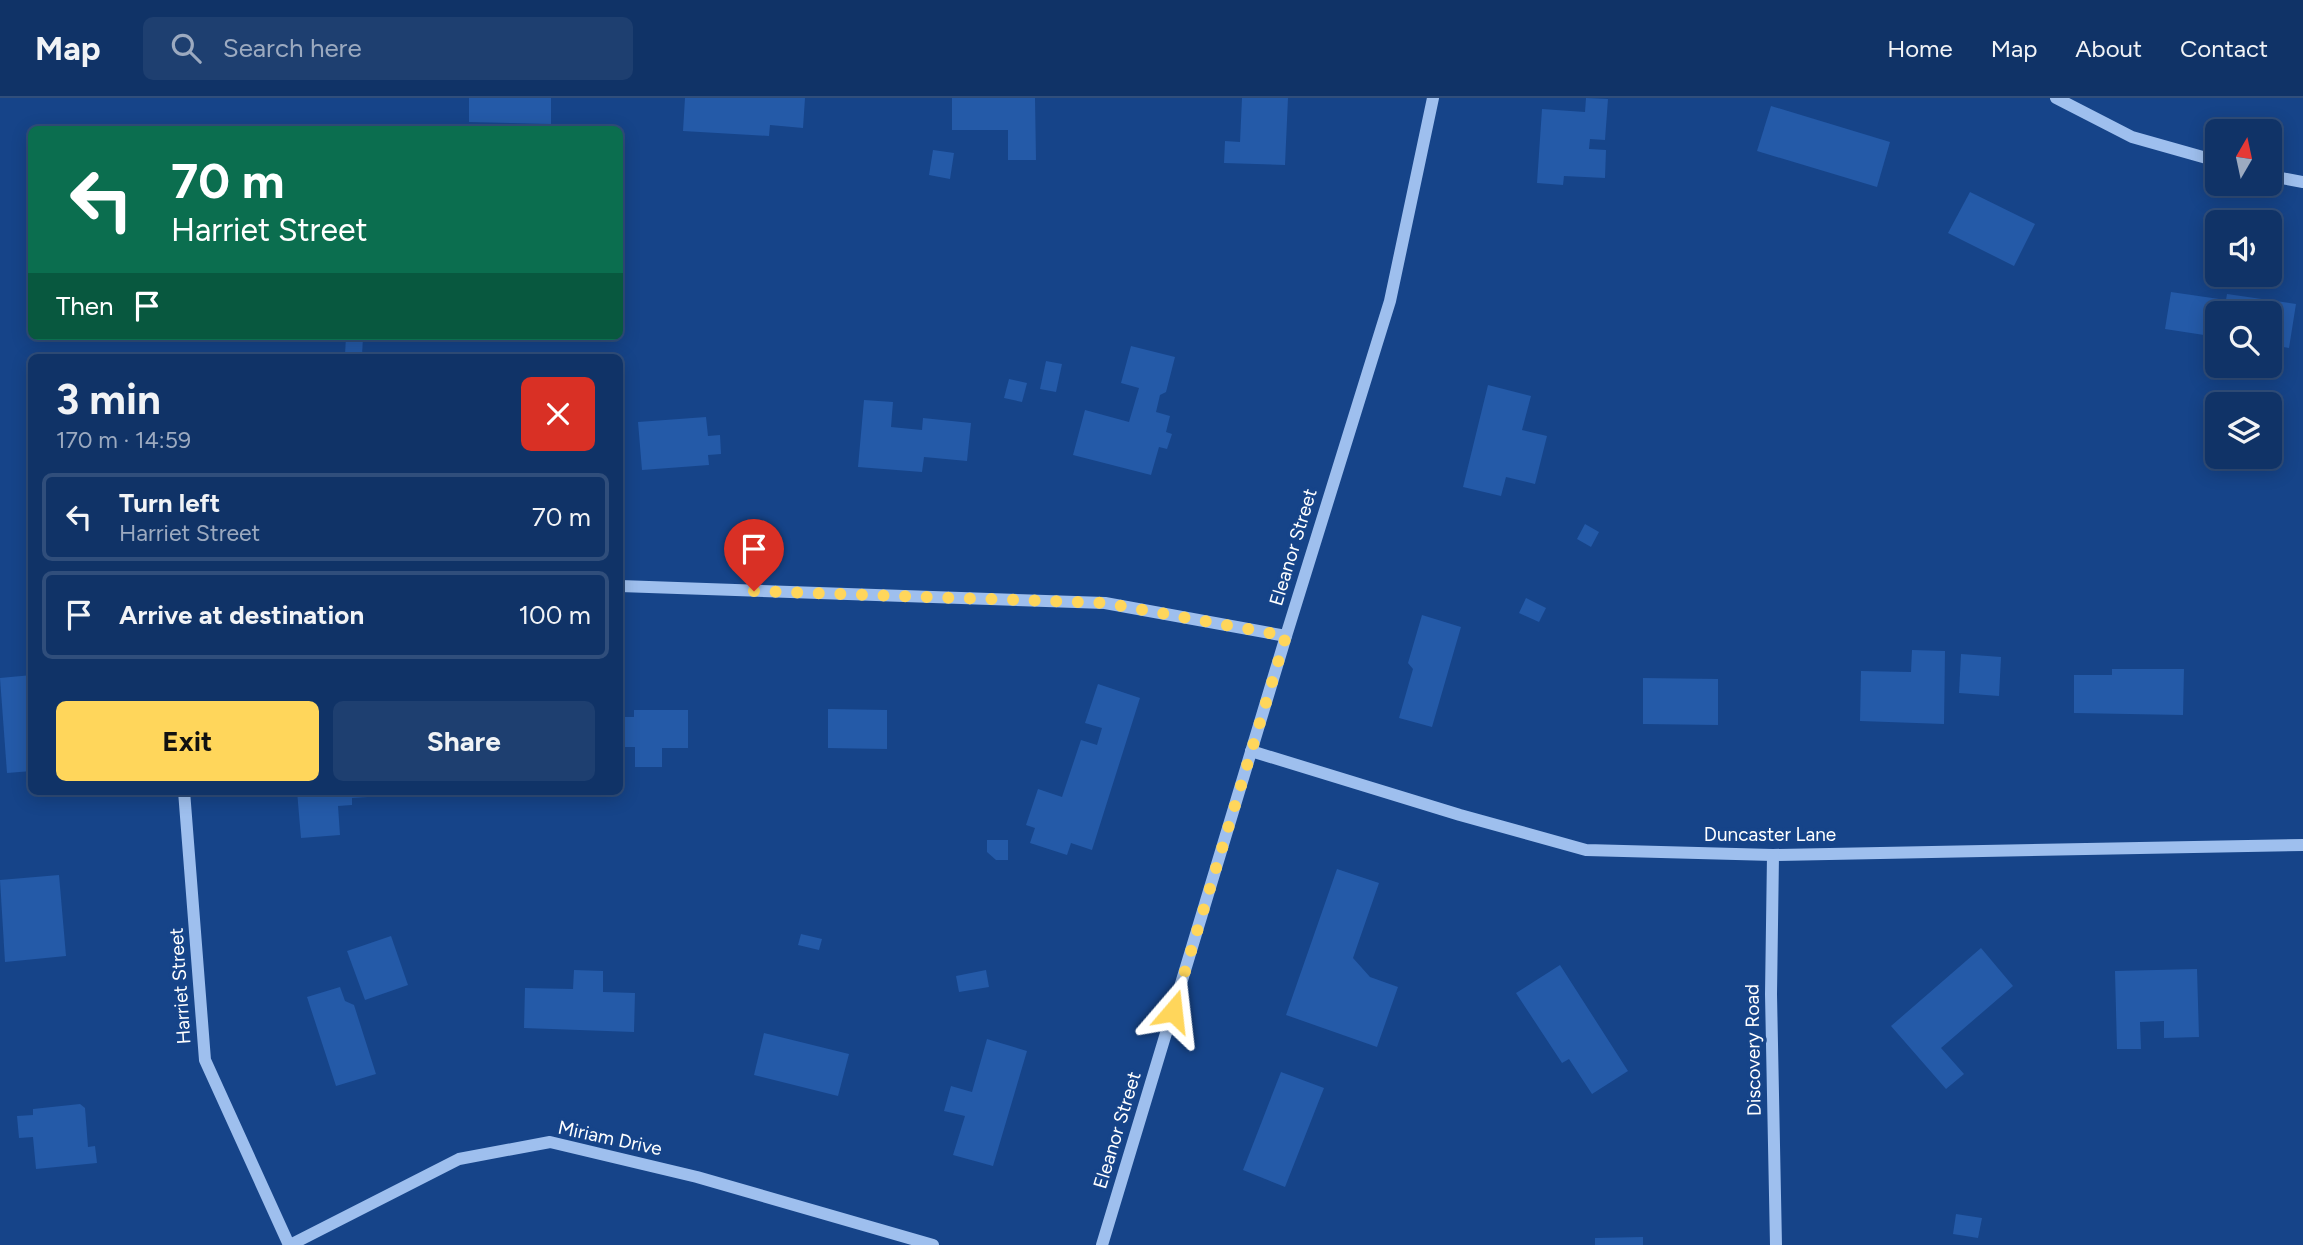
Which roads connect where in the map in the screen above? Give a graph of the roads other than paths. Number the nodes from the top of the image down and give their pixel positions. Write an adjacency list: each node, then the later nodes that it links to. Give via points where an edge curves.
1 (1433, 98): 7 (street, Eleanor Street, via 1391,301)
2 (2056, 98): 3 (street, via 2132,138)
3 (2205, 158)
4 (2282, 178): 5 (street)
5 (2303, 182)
6 (623, 586): 7 (street, via 1105,603)
7 (1286, 636): 8 (street, Eleanor Street)
8 (1251, 751): 11 (street, Duncaster Lane, via 1586,850); 14 (street, Eleanor Street)
9 (184, 795): 12 (street, Harriet Street, via 205,1060)
10 (2303, 845): 11 (street, Duncaster Lane)
11 (1773, 855): 15 (street, Discovery Road)
12 (290, 1245): 13 (street, Miriam Drive, via 459,1159 550,1142 697,1177)
13 (933, 1245)
14 (1102, 1245)
15 (1776, 1245)

